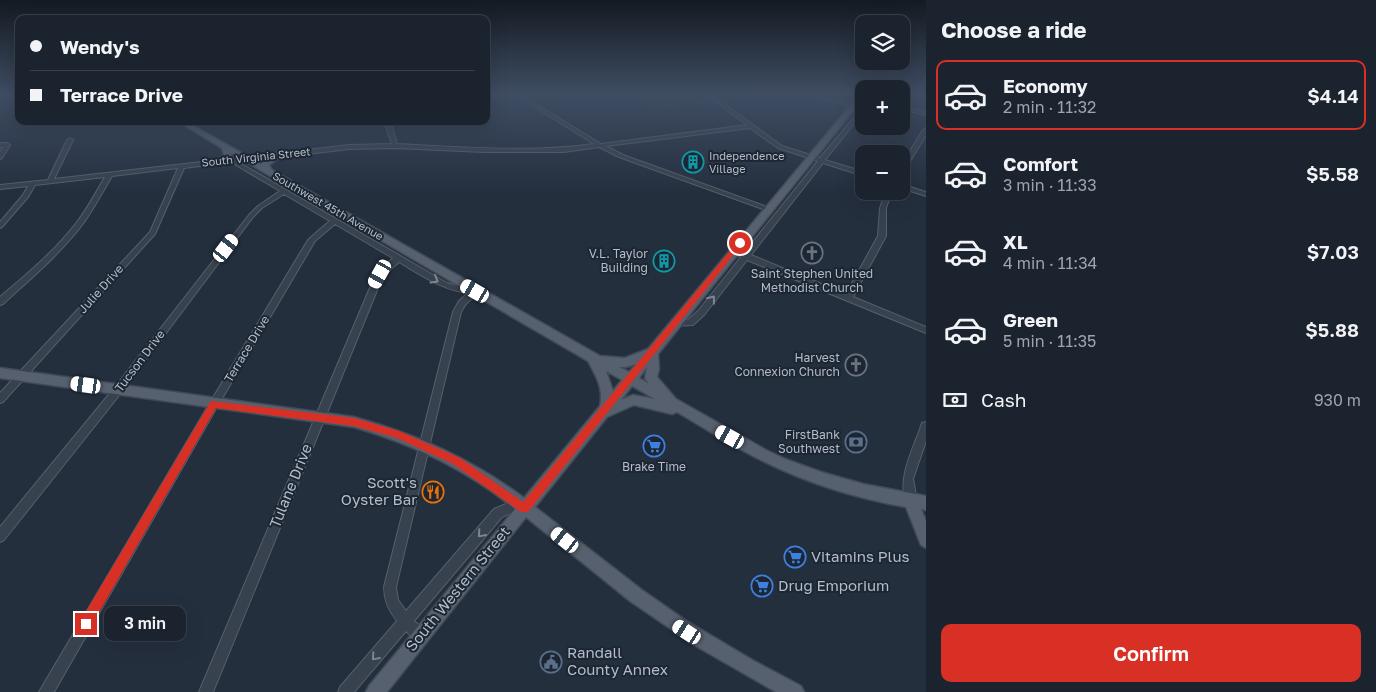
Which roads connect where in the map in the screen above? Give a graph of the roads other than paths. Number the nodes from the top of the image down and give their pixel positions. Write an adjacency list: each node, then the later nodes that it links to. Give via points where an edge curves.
1 (190, 127): 13 (main road, Southwest 45th Avenue)
2 (389, 127): 11 (street)
3 (569, 127): 12 (street)
4 (742, 127): 12 (street, South Virginia Street)
5 (754, 127): 17 (street, via 780,147)
6 (835, 127): 17 (main road, South Western Street)
7 (848, 127): 20 (street)
8 (926, 130): 16 (street)
9 (70, 140): 30 (street)
10 (3, 145): 15 (street)
11 (395, 146): 12 (street, South Virginia Street, via 522,151); 14 (street, South Virginia Street, via 349,147)
12 (599, 146): 37 (street)
13 (226, 148): 18 (main road, Southwest 45th Avenue); 21 (main road, via 228,156)
14 (277, 155): 18 (street, South Virginia Street); 28 (main road, via 265,164)
15 (0, 156)
16 (910, 156)
17 (811, 158): 20 (street); 24 (main road, South Western Street)
18 (245, 159): 19 (street, South Virginia Street); 23 (main road, Southwest 45th Avenue)
19 (231, 160): 21 (street, South Virginia Street); 25 (street, Southwest 45th Avenue)
20 (822, 161): 26 (street); 27 (street)
21 (219, 162): 22 (street, South Virginia Street)
22 (182, 166): 29 (street, South Virginia Street); 51 (street, Julie Drive, via 152,233)
23 (257, 166): 25 (street); 28 (main road, Southwest 45th Avenue)
24 (803, 168): 26 (street); 37 (main road, South Western Street)
25 (248, 170): 34 (street, Southwest 45th Avenue)
26 (814, 171): 41 (street)
27 (855, 171)
28 (269, 172): 43 (main road, Southwest 45th Avenue)
29 (110, 174): 30 (street, South Virginia Street); 45 (street, via 74,230)
30 (50, 181): 31 (street, South Virginia Street)
31 (33, 183): 32 (street, South Virginia Street); 39 (street)
32 (0, 187)
33 (910, 189): 35 (street)
34 (285, 192): 38 (street, Southwest 45th Avenue); 53 (street, Tucson Drive, via 250,216)
35 (926, 194)
36 (886, 200): 44 (street, via 882,236)
37 (768, 209): 40 (main road, South Western Street)
38 (335, 221): 42 (street, Southwest 45th Avenue); 55 (street, Terrace Drive, via 312,240)
39 (0, 226)
40 (733, 251): 41 (street); 46 (main road, South Western Street)
41 (746, 256): 44 (street); 46 (street, one-way to 41, via 690,323 696,318)
42 (398, 258): 43 (street, Southwest 45th Avenue, one-way to 43, via 444,285); 58 (street, Tulane Drive, via 380,274)
43 (475, 291): 49 (main road, Southwest 45th Avenue); 60 (street, via 458,307)
44 (848, 298): 47 (street)
45 (0, 302)
46 (674, 324): 48 (main road, South Western Street)
47 (926, 330)
48 (652, 352): 49 (main road, via 626,363); 52 (main road, South Western Street); 56 (main road, via 651,378)
49 (591, 358): 52 (main road, Southwest 45th Avenue); 57 (main road, via 608,386)
50 (0, 373): 51 (main road)
51 (22, 376): 53 (main road); 54 (street, Julie Drive)
52 (629, 380): 56 (main road, Southwest 45th Avenue); 57 (main road, South Western Street)
53 (118, 390): 55 (main road); 63 (street, Tucson Drive)
54 (0, 399)
55 (214, 404): 58 (main road); 67 (street, Terrace Drive)
56 (681, 410): 57 (main road, via 633,400); 61 (main road, Southwest 45th Avenue, via 797,470 862,490)
57 (604, 412): 62 (main road, South Western Street)
58 (319, 417): 60 (main road, via 354,422); 68 (street, Tulane Drive)
59 (926, 426): 61 (street, via 908,480)
60 (425, 445): 62 (main road, via 474,472); 65 (street, via 390,587 394,607)
61 (919, 502): 64 (main road)
62 (521, 506): 65 (street, one-way to 65, via 498,513); 66 (main road, South Western Street); 71 (main road, via 673,622 741,664)
63 (0, 536)
64 (926, 540)
65 (406, 621): 66 (street); 69 (street, one-way to 69)
66 (421, 636): 70 (main road, South Western Street)
67 (46, 692)
68 (206, 692)
69 (345, 692)
70 (375, 692)
71 (795, 692)

